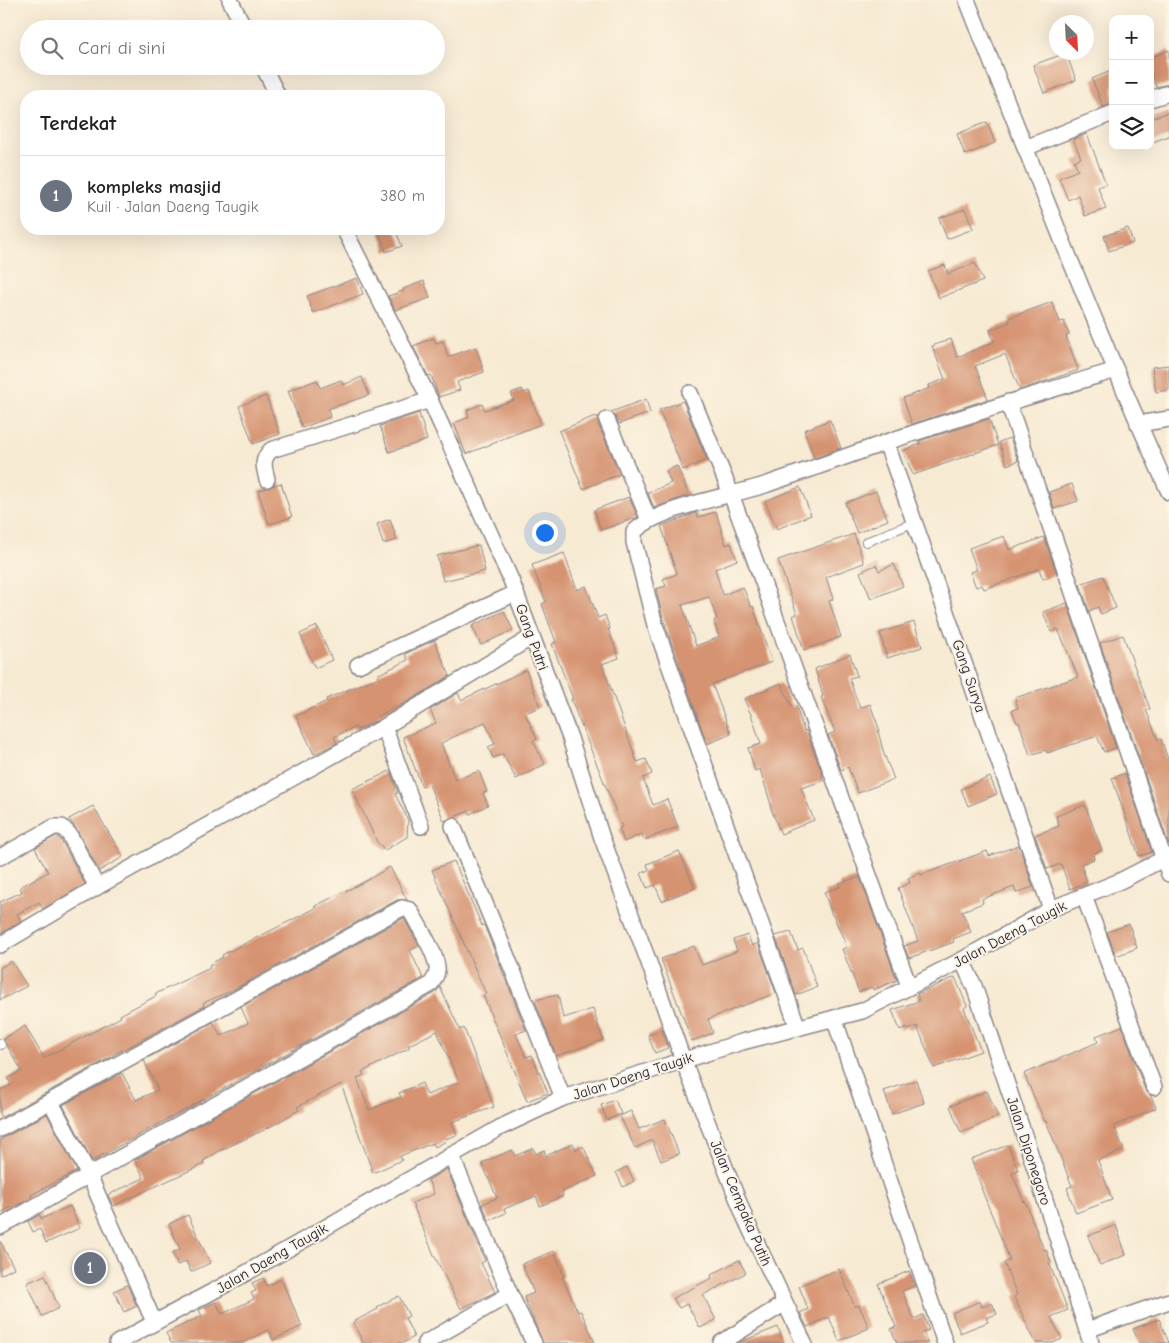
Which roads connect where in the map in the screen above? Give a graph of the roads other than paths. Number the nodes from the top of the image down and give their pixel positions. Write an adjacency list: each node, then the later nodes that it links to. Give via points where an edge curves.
1 (230, 0): 3 (street)
2 (967, 0): 9 (street)
3 (240, 20)
4 (268, 75): 5 (street)
5 (275, 90)
6 (1169, 93): 7 (street)
7 (1154, 99)
8 (1109, 115): 9 (street)
9 (1025, 148): 11 (street)
10 (347, 235): 13 (street, Gang Putri)
11 (1116, 370): 14 (street); 17 (street)
12 (690, 393): 21 (street)
13 (430, 400): 19 (street, via 271,450 265,456 264,465); 25 (street, Gang Putri)
14 (1008, 402): 18 (street); 32 (street)
15 (1169, 419): 17 (street)
16 (607, 420): 22 (street)
17 (1138, 424): 20 (street)
18 (886, 442): 21 (street); 23 (street, Gang Surya)
19 (268, 479)
20 (1169, 492)
21 (731, 494): 22 (street); 39 (street)
22 (649, 520): 41 (street, via 634,532 634,542 655,625)
23 (915, 522): 24 (lane); 36 (street, Gang Surya)
24 (866, 542)
25 (516, 593): 26 (street, Gang Putri); 27 (street)
26 (532, 637): 28 (street); 42 (street, Gang Putri)
27 (358, 665)
28 (384, 727): 29 (street); 34 (street)
29 (421, 826)
30 (453, 826): 44 (street)
31 (0, 856): 34 (street, via 54,827 62,827 69,834)
32 (1166, 857): 33 (street); 35 (street, Jalan Daeng Taugik)
33 (1169, 874)
34 (97, 887): 37 (street)
35 (1084, 896): 36 (street, Jalan Daeng Taugik); 43 (street)
36 (1051, 909): 38 (street, Jalan Daeng Taugik)
37 (0, 945)
38 (962, 960): 39 (street, Jalan Daeng Taugik); 54 (street, Jalan Diponegoro, via 980,1004)
39 (909, 986): 40 (street, Jalan Daeng Taugik, via 862,1011)
40 (834, 1018): 41 (street, Jalan Daeng Taugik); 60 (street)
41 (798, 1028): 42 (street, Jalan Daeng Taugik)
42 (683, 1060): 44 (street, Jalan Daeng Taugik); 52 (street, Jalan Cempaka Putih, via 745,1218)
43 (1154, 1087)
44 (563, 1098): 47 (street, Jalan Daeng Taugik)
45 (51, 1102): 46 (street); 48 (street); 48 (street, via 402,908 410,910 430,946 437,967 430,985)
46 (0, 1129)
47 (451, 1155): 50 (street); 53 (street, Jalan Daeng Taugik)
48 (89, 1175): 49 (street); 53 (street)
49 (0, 1227)
50 (510, 1294): 56 (street); 57 (street)
51 (1169, 1301): 54 (street)
52 (785, 1303): 58 (street); 59 (street, Jalan Cempaka Putih)
53 (154, 1322): 55 (street, Jalan Daeng Taugik)
54 (1089, 1336)
55 (117, 1343)
56 (425, 1343)
57 (534, 1343)
58 (722, 1343)
59 (804, 1343)
60 (945, 1343)

